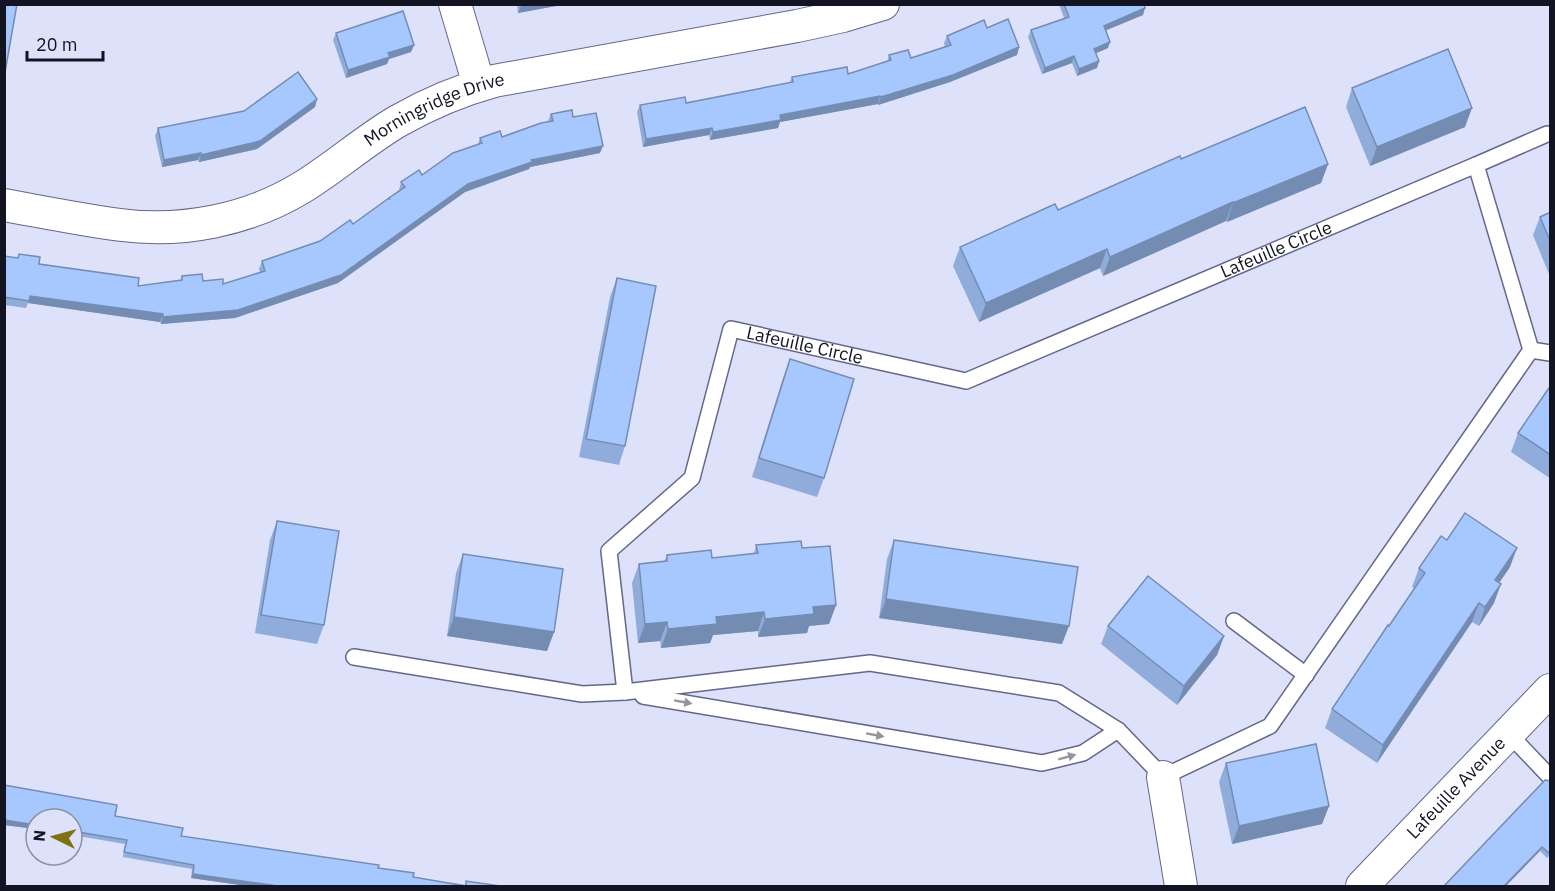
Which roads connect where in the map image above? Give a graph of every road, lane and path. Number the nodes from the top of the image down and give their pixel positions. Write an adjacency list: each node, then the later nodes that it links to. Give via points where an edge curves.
1 (455, 4): 3 (street)
2 (883, 4): 3 (street, Morningridge Drive, via 797,26)
3 (479, 85): 6 (street, Morningridge Drive, via 397,122 300,188 232,217 196,225 150,227)
4 (1547, 134): 5 (lane)
5 (1476, 165): 7 (lane); 13 (lane, Lafeuille Circle, via 966,381 731,329 693,478 609,550)
6 (4, 205)
7 (1531, 350): 8 (lane); 11 (lane)
8 (1551, 353)
9 (1234, 621): 11 (lane)
10 (354, 657): 13 (lane, via 582,694)
11 (1306, 675): 16 (lane, via 1270,726)
12 (1551, 690): 15 (street, Lafeuille Avenue)
13 (625, 692): 14 (lane, one-way to 14, via 1042,763 1083,753); 14 (lane, via 870,663 1059,693)
14 (1118, 730): 16 (lane)
15 (1509, 734): 17 (lane); 19 (street, Lafeuille Avenue)
16 (1163, 777): 18 (street)
17 (1551, 777)
18 (1181, 886)
19 (1362, 886)

